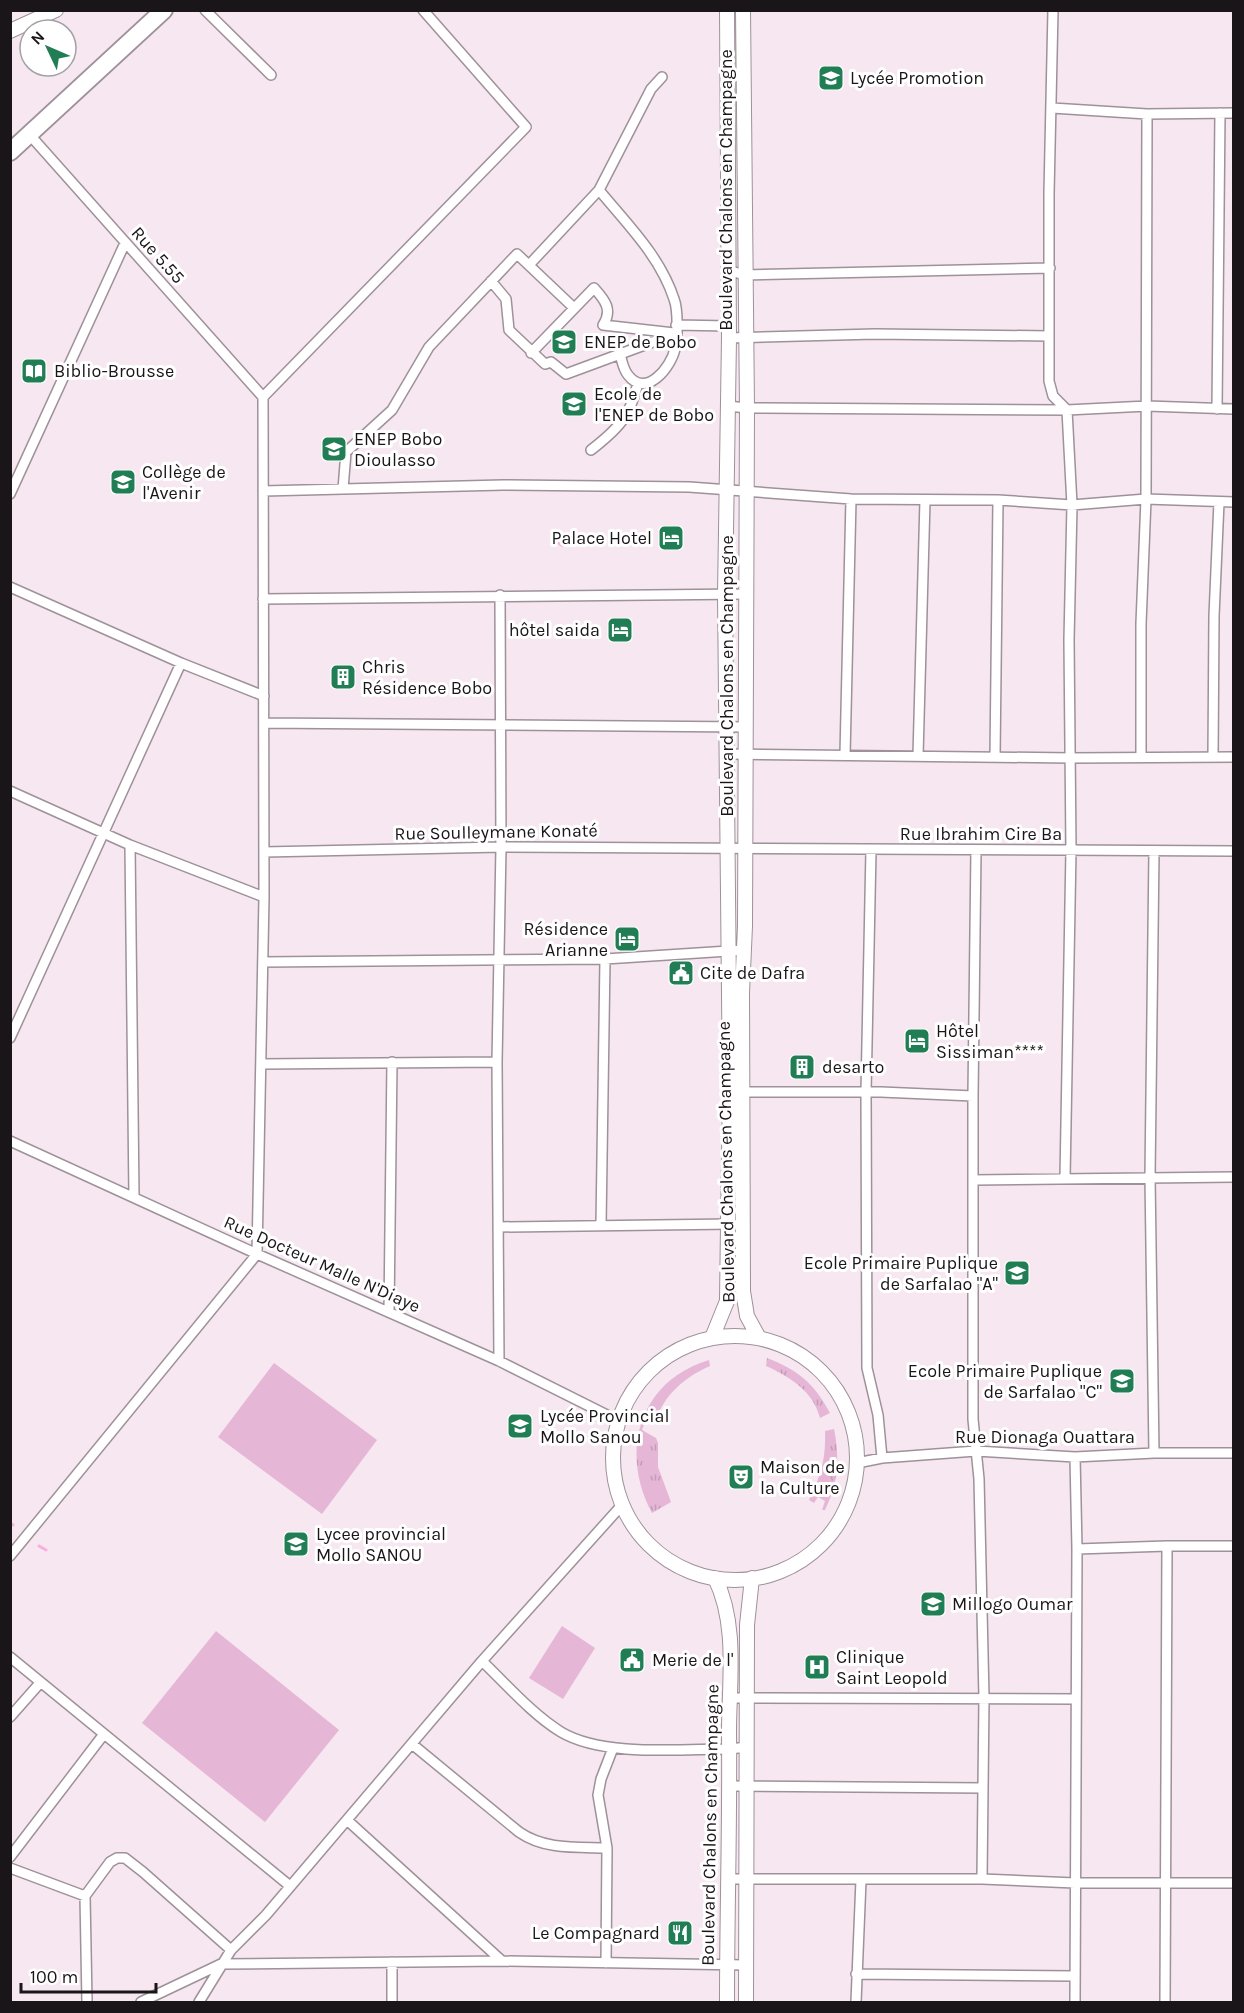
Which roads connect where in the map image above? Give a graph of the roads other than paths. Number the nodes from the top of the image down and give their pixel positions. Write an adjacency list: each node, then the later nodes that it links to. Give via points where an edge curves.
1 (56, 10): 8 (main road)
2 (164, 10): 15 (highway)
3 (205, 10): 9 (street)
4 (423, 10): 32 (street, via 526,127)
5 (727, 10): 21 (main road, Boulevard Chalons en Champagne)
6 (743, 10): 22 (main road, Boulevard Chalons en Champagne)
7 (1053, 10): 11 (street)
8 (10, 31)
9 (271, 75)
10 (662, 77): 17 (street, via 651,89)
11 (1052, 108): 14 (street); 20 (street)
12 (1220, 113): 13 (street); 14 (street); 36 (street)
13 (1233, 113)
14 (1147, 114): 34 (street)
15 (29, 134): 16 (highway); 18 (street, Rue 5.55)
16 (10, 152)
17 (599, 190): 19 (street); 25 (street, via 652,253 675,300)
18 (125, 243): 32 (street, Rue 5.55); 44 (street)
19 (528, 264): 23 (street, via 517,254); 24 (street)
20 (1050, 268): 22 (street); 27 (street)
21 (728, 270): 22 (street); 26 (main road, Boulevard Chalons en Champagne)
22 (744, 275): 28 (main road, Boulevard Chalons en Champagne)
23 (491, 281): 29 (street, via 506,299 509,330); 40 (street, via 429,347 392,410 346,452)
24 (574, 308): 25 (street, via 594,288 606,301 608,318 603,325); 29 (street)
25 (676, 329): 26 (street); 30 (street); 31 (street, via 675,349 668,365 659,377 646,384)
26 (729, 332): 28 (street); 33 (main road, Boulevard Chalons en Champagne)
27 (1049, 336): 28 (street, via 875,334); 38 (street, via 1049,381 1053,396)
28 (745, 338): 35 (main road, Boulevard Chalons en Champagne)
29 (531, 353): 30 (street, via 566,374)
30 (620, 354): 31 (street, via 628,376)
31 (638, 383): 39 (street, via 628,414)
32 (263, 397): 42 (street)
33 (728, 406): 35 (street); 41 (main road, Boulevard Chalons en Champagne)
34 (1146, 406): 36 (street); 38 (street); 48 (street)
35 (747, 408): 38 (street); 43 (main road, Boulevard Chalons en Champagne)
36 (1217, 409): 37 (street)
37 (1233, 409)
38 (1067, 410): 51 (street)
39 (591, 450)
40 (343, 489): 41 (street, via 514,485); 42 (street)
41 (727, 489): 43 (street); 55 (main road, Boulevard Chalons en Champagne)
42 (263, 491): 56 (street)
43 (746, 492): 45 (street); 53 (main road, Boulevard Chalons en Champagne)
44 (10, 495)
45 (851, 499): 46 (street); 65 (street)
46 (925, 500): 47 (street); 66 (street)
47 (998, 500): 51 (street); 67 (street)
48 (1146, 500): 49 (street); 51 (street); 71 (street, via 1141,624)
49 (1219, 502): 50 (street); 68 (street)
50 (1233, 502)
51 (1072, 505): 70 (street)
52 (10, 586): 57 (street)
53 (745, 594): 55 (street); 62 (main road, Boulevard Chalons en Champagne)
54 (500, 595): 55 (street); 56 (street); 60 (street)
55 (725, 595): 61 (main road, Boulevard Chalons en Champagne)
56 (263, 599): 58 (street)
57 (181, 663): 58 (street); 73 (street)
58 (264, 696): 59 (street)
59 (264, 723): 60 (street); 82 (street)
60 (502, 724): 61 (street); 75 (street)
61 (727, 726): 62 (street); 64 (main road, Boulevard Chalons en Champagne)
62 (746, 726): 63 (main road, Boulevard Chalons en Champagne)
63 (745, 753): 64 (street); 65 (street); 77 (main road, Boulevard Chalons en Champagne)
64 (727, 754): 76 (main road, Boulevard Chalons en Champagne)
65 (845, 755): 66 (street)
66 (918, 756): 67 (street)
67 (995, 757): 70 (street)
68 (1213, 757): 69 (street); 71 (street)
69 (1233, 757)
70 (1071, 758): 71 (street); 80 (street)
71 (1142, 758)
72 (10, 791): 73 (street)
73 (104, 835): 74 (street); 90 (street)
74 (130, 845): 84 (street); 102 (street)
75 (501, 847): 76 (street, Rue Soulleymane Konaté); 82 (street, Rue Soulleymane Konaté); 87 (street)
76 (728, 848): 77 (street, Rue Ibrahim Cire Ba); 86 (main road, Boulevard Chalons en Champagne)
77 (745, 848): 78 (street, Rue Ibrahim Cire Ba); 85 (main road, Boulevard Chalons en Champagne)
78 (871, 850): 79 (street, Rue Ibrahim Cire Ba); 95 (street)
79 (976, 850): 80 (street, Rue Ibrahim Cire Ba); 96 (street)
80 (1071, 850): 81 (street, Rue Ibrahim Cire Ba); 100 (street)
81 (1154, 851): 83 (street, Rue Ibrahim Cire Ba); 98 (street)
82 (264, 852): 84 (street)
83 (1233, 852)
84 (264, 897): 89 (street)
85 (744, 950): 86 (street); 94 (main road, Boulevard Chalons en Champagne)
86 (728, 951): 88 (street); 94 (main road, Boulevard Chalons en Champagne)
87 (499, 959): 88 (street); 89 (street); 92 (street)
88 (605, 959): 104 (street)
89 (263, 962): 93 (street)
90 (10, 1038)
91 (392, 1062): 92 (street); 93 (street); 107 (street)
92 (497, 1062): 105 (street)
93 (261, 1064): 106 (street)
94 (736, 1092): 95 (street); 103 (main road, Boulevard Chalons en Champagne)
95 (866, 1092): 96 (street); 116 (street, via 867,1368 878,1415)
96 (973, 1096): 101 (street)
97 (10, 1141): 102 (street, Rue Docteur Malle N'Diaye)
98 (1150, 1177): 99 (street); 100 (street); 113 (street)
99 (1233, 1177)
100 (1065, 1178): 101 (street)
101 (973, 1180): 112 (street)
102 (134, 1197): 106 (street, Rue Docteur Malle N'Diaye)
103 (735, 1224): 104 (street); 108 (main road, Boulevard Chalons en Champagne, via 727,1301); 109 (main road, Boulevard Chalons en Champagne, via 744,1303)
104 (601, 1225): 105 (street)
105 (499, 1227): 110 (street)
106 (257, 1254): 107 (street, Rue Docteur Malle N'Diaye); 122 (street)
107 (389, 1312): 110 (street, Rue Docteur Malle N'Diaye)
108 (712, 1338): 109 (main road); 111 (main road, via 680,1349 653,1368 631,1394)
109 (759, 1338): 117 (main road, via 805,1357 833,1385 851,1421)
110 (499, 1361): 111 (street, Rue Docteur Malle N'Diaye)
111 (619, 1421): 118 (main road, via 613,1466)
112 (976, 1451): 115 (street, Rue Dionaga Ouattara); 116 (street, Rue Dionaga Ouattara); 130 (street)
113 (1154, 1453): 114 (street, Rue Dionaga Ouattara); 115 (street, Rue Dionaga Ouattara)
114 (1233, 1453)
115 (1075, 1457): 121 (street)
116 (882, 1458): 117 (street, Rue Dionaga Ouattara)
117 (857, 1463): 124 (main road, via 846,1508 825,1540 795,1564)
118 (622, 1505): 123 (main road, via 637,1531 657,1552 682,1568); 126 (street)
119 (1167, 1546): 120 (street); 121 (street); 150 (street)
120 (1233, 1546)
121 (1077, 1549): 131 (street)
122 (10, 1556)
123 (715, 1578): 124 (main road); 129 (main road, Boulevard Chalons en Champagne, via 726,1610)
124 (752, 1578): 128 (main road, Boulevard Chalons en Champagne, via 747,1625)
125 (10, 1657): 127 (street)
126 (482, 1661): 134 (street); 136 (street, via 547,1722 585,1742)
127 (40, 1683): 132 (street); 133 (street)
128 (747, 1697): 129 (street); 130 (street); 135 (main road, Boulevard Chalons en Champagne)
129 (729, 1698): 137 (main road, Boulevard Chalons en Champagne)
130 (984, 1698): 131 (street); 140 (street)
131 (1076, 1699): 149 (street)
132 (10, 1717)
133 (104, 1734): 143 (street); 152 (street)
134 (412, 1744): 141 (street); 142 (street, via 532,1841 550,1846)
135 (747, 1747): 137 (street); 139 (main road, Boulevard Chalons en Champagne)
136 (613, 1748): 137 (street); 142 (street, via 599,1786)
137 (729, 1749): 138 (main road, Boulevard Chalons en Champagne)
138 (730, 1786): 139 (street); 145 (main road, Boulevard Chalons en Champagne)
139 (748, 1787): 140 (street); 146 (main road, Boulevard Chalons en Champagne)
140 (983, 1788): 147 (street)
141 (347, 1820): 152 (street); 155 (street)
142 (607, 1848): 157 (street)
143 (10, 1857)
144 (10, 1868): 153 (street)
145 (729, 1879): 146 (street); 159 (main road, Boulevard Chalons en Champagne)
146 (746, 1879): 148 (street); 160 (main road, Boulevard Chalons en Champagne)
147 (982, 1879): 148 (street); 149 (street)
148 (861, 1880): 161 (street)
149 (1075, 1883): 150 (street); 162 (street)
150 (1165, 1883): 151 (street); 171 (street)
151 (1233, 1883)
152 (290, 1886): 154 (street)
153 (85, 1896): 154 (street, via 110,1862 125,1858); 163 (street)
154 (231, 1950): 158 (street)
155 (502, 1961): 156 (street); 157 (street)
156 (392, 1962): 158 (street); 166 (street)
157 (606, 1963): 159 (street)
158 (221, 1964): 164 (street); 165 (street)
159 (727, 1965): 160 (street); 167 (main road, Boulevard Chalons en Champagne)
160 (745, 1965): 168 (main road, Boulevard Chalons en Champagne)
161 (856, 1974): 162 (street); 169 (street)
162 (1075, 1976): 170 (street)
163 (87, 2002)
164 (141, 2002)
165 (199, 2002)
166 (392, 2002)
167 (727, 2002)
168 (746, 2002)
169 (856, 2002)
170 (1075, 2002)
171 (1165, 2002)

